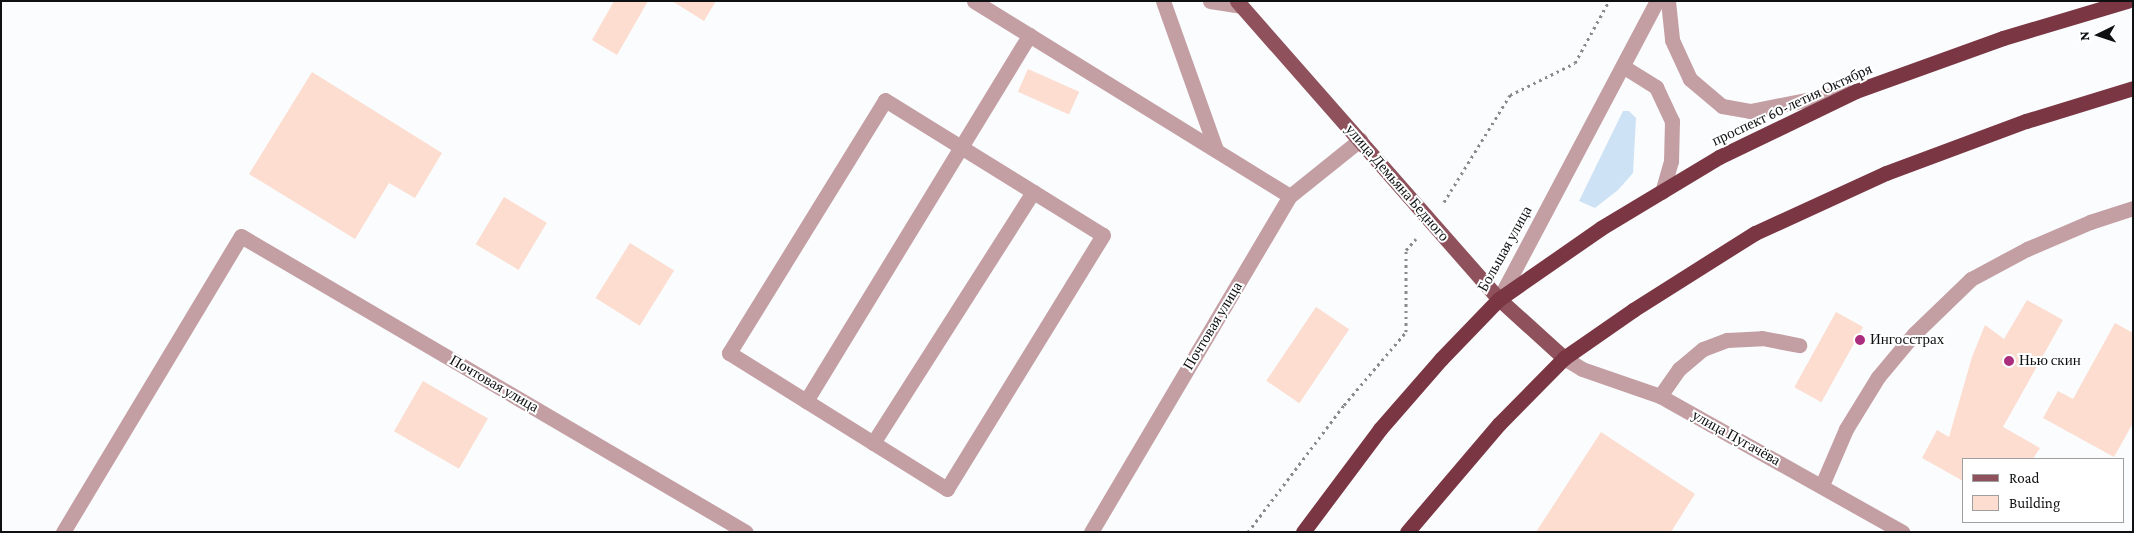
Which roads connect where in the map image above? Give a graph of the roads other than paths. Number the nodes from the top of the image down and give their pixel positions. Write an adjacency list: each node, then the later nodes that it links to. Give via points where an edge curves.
1 (974, 1): 8 (street)
2 (1163, 1): 14 (street)
3 (1210, 1): 7 (street)
4 (1657, 1): 9 (street, Большая улица)
5 (1668, 1): 11 (street, via 1672,40 1690,79 1722,106 1750,111)
6 (2127, 1): 11 (highway, проспект 60-летия Октября, via 2003,38)
7 (1239, 4): 12 (main road, улица Демьяна Бедного)
8 (1029, 35): 13 (street); 14 (street)
9 (1624, 67): 16 (street, via 1656,87 1672,121 1671,161); 19 (street, Большая улица)
10 (2133, 88): 21 (highway, via 2026,121 1886,173 1755,233)
11 (1856, 91): 16 (highway, проспект 60-летия Октября, via 1719,157)
12 (1360, 140): 17 (street, Почтовая улица); 19 (main road, улица Демьяна Бедного)
13 (961, 147): 15 (street); 23 (street); 23 (street, via 885,100 729,353)
14 (1216, 150): 17 (street)
15 (1033, 192): 24 (street); 24 (street, via 1103,235 947,489)
16 (1662, 192): 19 (highway, проспект 60-летия Октября, via 1601,228)
17 (1290, 196): 28 (street, Почтовая улица)
18 (2133, 208): 25 (street, via 2027,248 1971,280 1914,334 1878,377 1846,429)
19 (1499, 299): 21 (main road, улица Демьяна Бедного); 29 (highway, Большая улица, via 1380,429)
20 (1799, 345): 22 (street, via 1762,338 1719,343 1703,349 1678,369)
21 (1564, 358): 22 (street, улица Пугачёва, via 1582,369); 30 (highway, via 1499,424)
22 (1660, 396): 25 (street, улица Пугачёва)
23 (806, 401): 24 (street)
24 (873, 443)
25 (1822, 484): 31 (street, улица Пугачёва)
26 (63, 532): 27 (street, Почтовая улица, via 241,236)
27 (746, 532)
28 (1090, 532)
29 (1303, 532)
30 (1406, 532)
31 (1902, 532)

